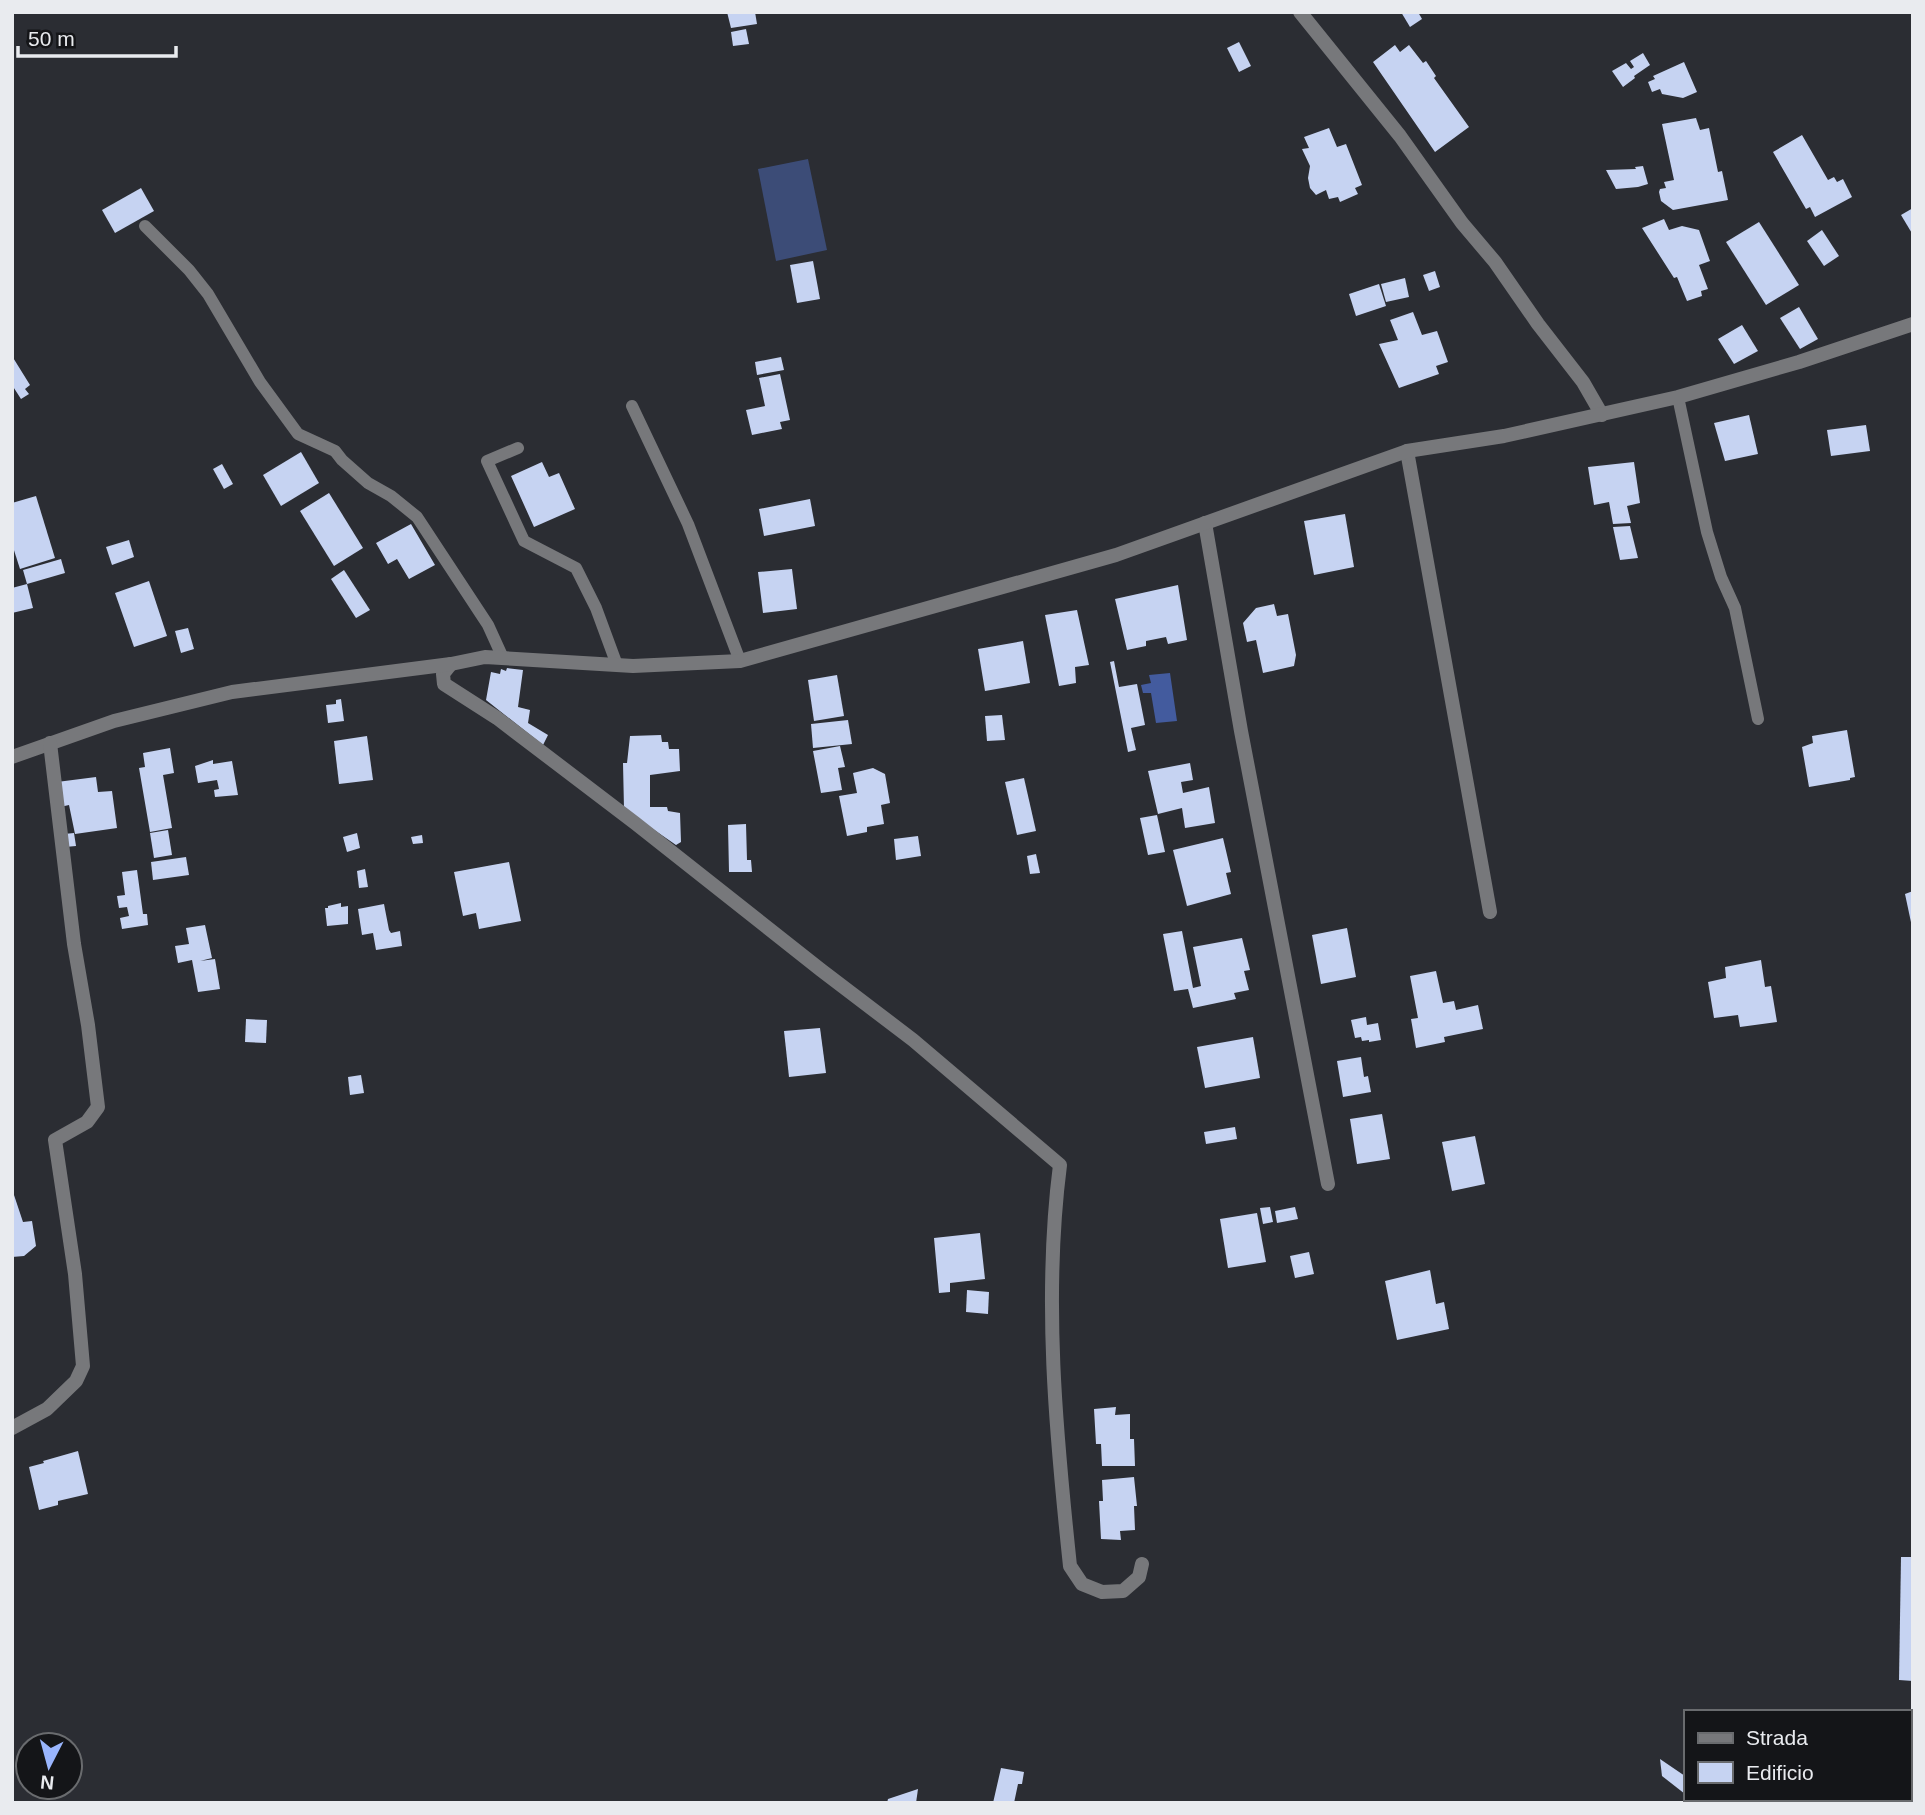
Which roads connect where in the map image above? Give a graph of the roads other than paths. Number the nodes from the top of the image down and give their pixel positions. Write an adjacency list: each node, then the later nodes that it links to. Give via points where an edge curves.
1 (1300, 12): 6 (street, via 1495,261)
2 (145, 226): 10 (lane, via 208,295 260,382 298,434 335,451 368,483 417,517 488,625)
3 (1913, 324): 4 (street)
4 (1678, 397): 6 (street); 14 (lane, via 1707,532 1735,608)
5 (632, 406): 11 (lane, via 688,524)
6 (1602, 415): 8 (street)
7 (518, 448): 13 (lane, via 487,461 524,541 576,568)
8 (1406, 451): 9 (street); 17 (street)
9 (1205, 523): 11 (street, via 1116,555); 18 (street)
10 (503, 658): 12 (street); 13 (street)
11 (740, 661): 13 (street)
12 (451, 664): 15 (street, via 232,692); 20 (street, via 443,674 444,684 497,718 913,1040 1060,1165 1055,1205 1054,1369 1070,1566 1082,1584 1102,1592 1124,1591 1139,1577)
13 (617, 665)
14 (1758, 719)
15 (50, 743): 16 (street); 19 (street, via 98,1107 87,1122 55,1140 83,1366 76,1381 47,1409)
16 (12, 757)
17 (1490, 912)
18 (1328, 1184)
19 (12, 1428)
20 (1142, 1563)

